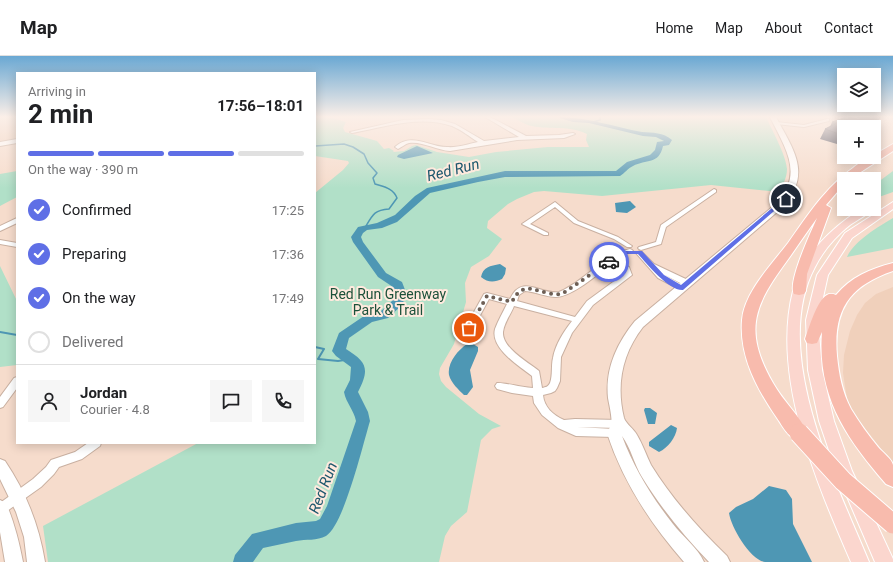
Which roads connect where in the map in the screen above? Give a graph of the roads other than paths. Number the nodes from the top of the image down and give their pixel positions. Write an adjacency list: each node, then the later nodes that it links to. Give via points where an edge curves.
1 (16, 141): 6 (street)
2 (479, 141): 5 (street)
3 (503, 141): 5 (street)
4 (784, 141): 31 (main road, via 795,166 796,179 793,190 780,205)
5 (483, 143): 8 (street, via 445,149 414,141)
6 (0, 144)
7 (893, 146): 10 (highway)
8 (398, 147)
9 (893, 151): 11 (highway)
10 (881, 153)
11 (881, 156)
12 (865, 164): 13 (highway)
13 (854, 172)
14 (837, 188): 47 (highway, bridge, via 756,296 749,316 750,339 757,367 779,408 843,481)
15 (714, 191): 27 (street, via 663,226 659,243)
16 (837, 191): 32 (highway, via 822,216 801,274)
17 (893, 197): 18 (main road)
18 (881, 202)
19 (893, 205): 36 (main road, via 864,221 833,253 816,292)
20 (857, 216): 32 (main road, via 830,237 805,274)
21 (16, 221): 22 (street)
22 (0, 229)
23 (546, 234): 26 (street, via 525,224 555,204 576,222 616,238)
24 (0, 242): 25 (street)
25 (16, 245)
26 (629, 249): 27 (street, via 635,245); 28 (street)
27 (640, 250): 31 (street, via 662,276)
28 (611, 261): 33 (street, via 566,292 554,294 523,289 517,292); 34 (street, via 628,274 590,302)
29 (893, 263): 36 (highway, via 863,272 835,292 824,308)
30 (893, 267): 44 (highway, via 864,278 845,293 832,313 828,326 828,341 832,377 840,405 860,437)
31 (684, 286): 41 (main road, via 639,324 622,349 614,383)
32 (799, 291): 53 (main road, via 795,322 796,363 809,428 828,486)
33 (512, 302): 34 (street); 35 (street, via 487,296); 39 (street, via 499,330 499,339 505,349 536,374)
34 (577, 320): 39 (street, via 568,332 557,357 554,385 550,390)
35 (469, 328)
36 (812, 339): 48 (main road, via 819,392 827,423)
37 (16, 382): 40 (street)
38 (500, 386): 39 (street)
39 (537, 391): 41 (street, via 538,403 561,425 576,432)
40 (0, 404)
41 (616, 429): 51 (main road, via 627,467 646,500); 52 (main road, via 629,434 647,472 672,508)
42 (95, 444): 45 (street, via 78,456 55,464 42,480)
43 (0, 466): 45 (main road, via 11,480)
44 (893, 478)
45 (18, 496): 46 (street); 50 (main road, via 28,522)
46 (0, 509): 49 (main road, via 9,534)
47 (893, 524)
48 (869, 529): 54 (main road); 55 (main road)
49 (14, 562)
50 (36, 562)
51 (695, 562)
52 (721, 562)
53 (860, 562)
54 (885, 562)
55 (893, 562)

